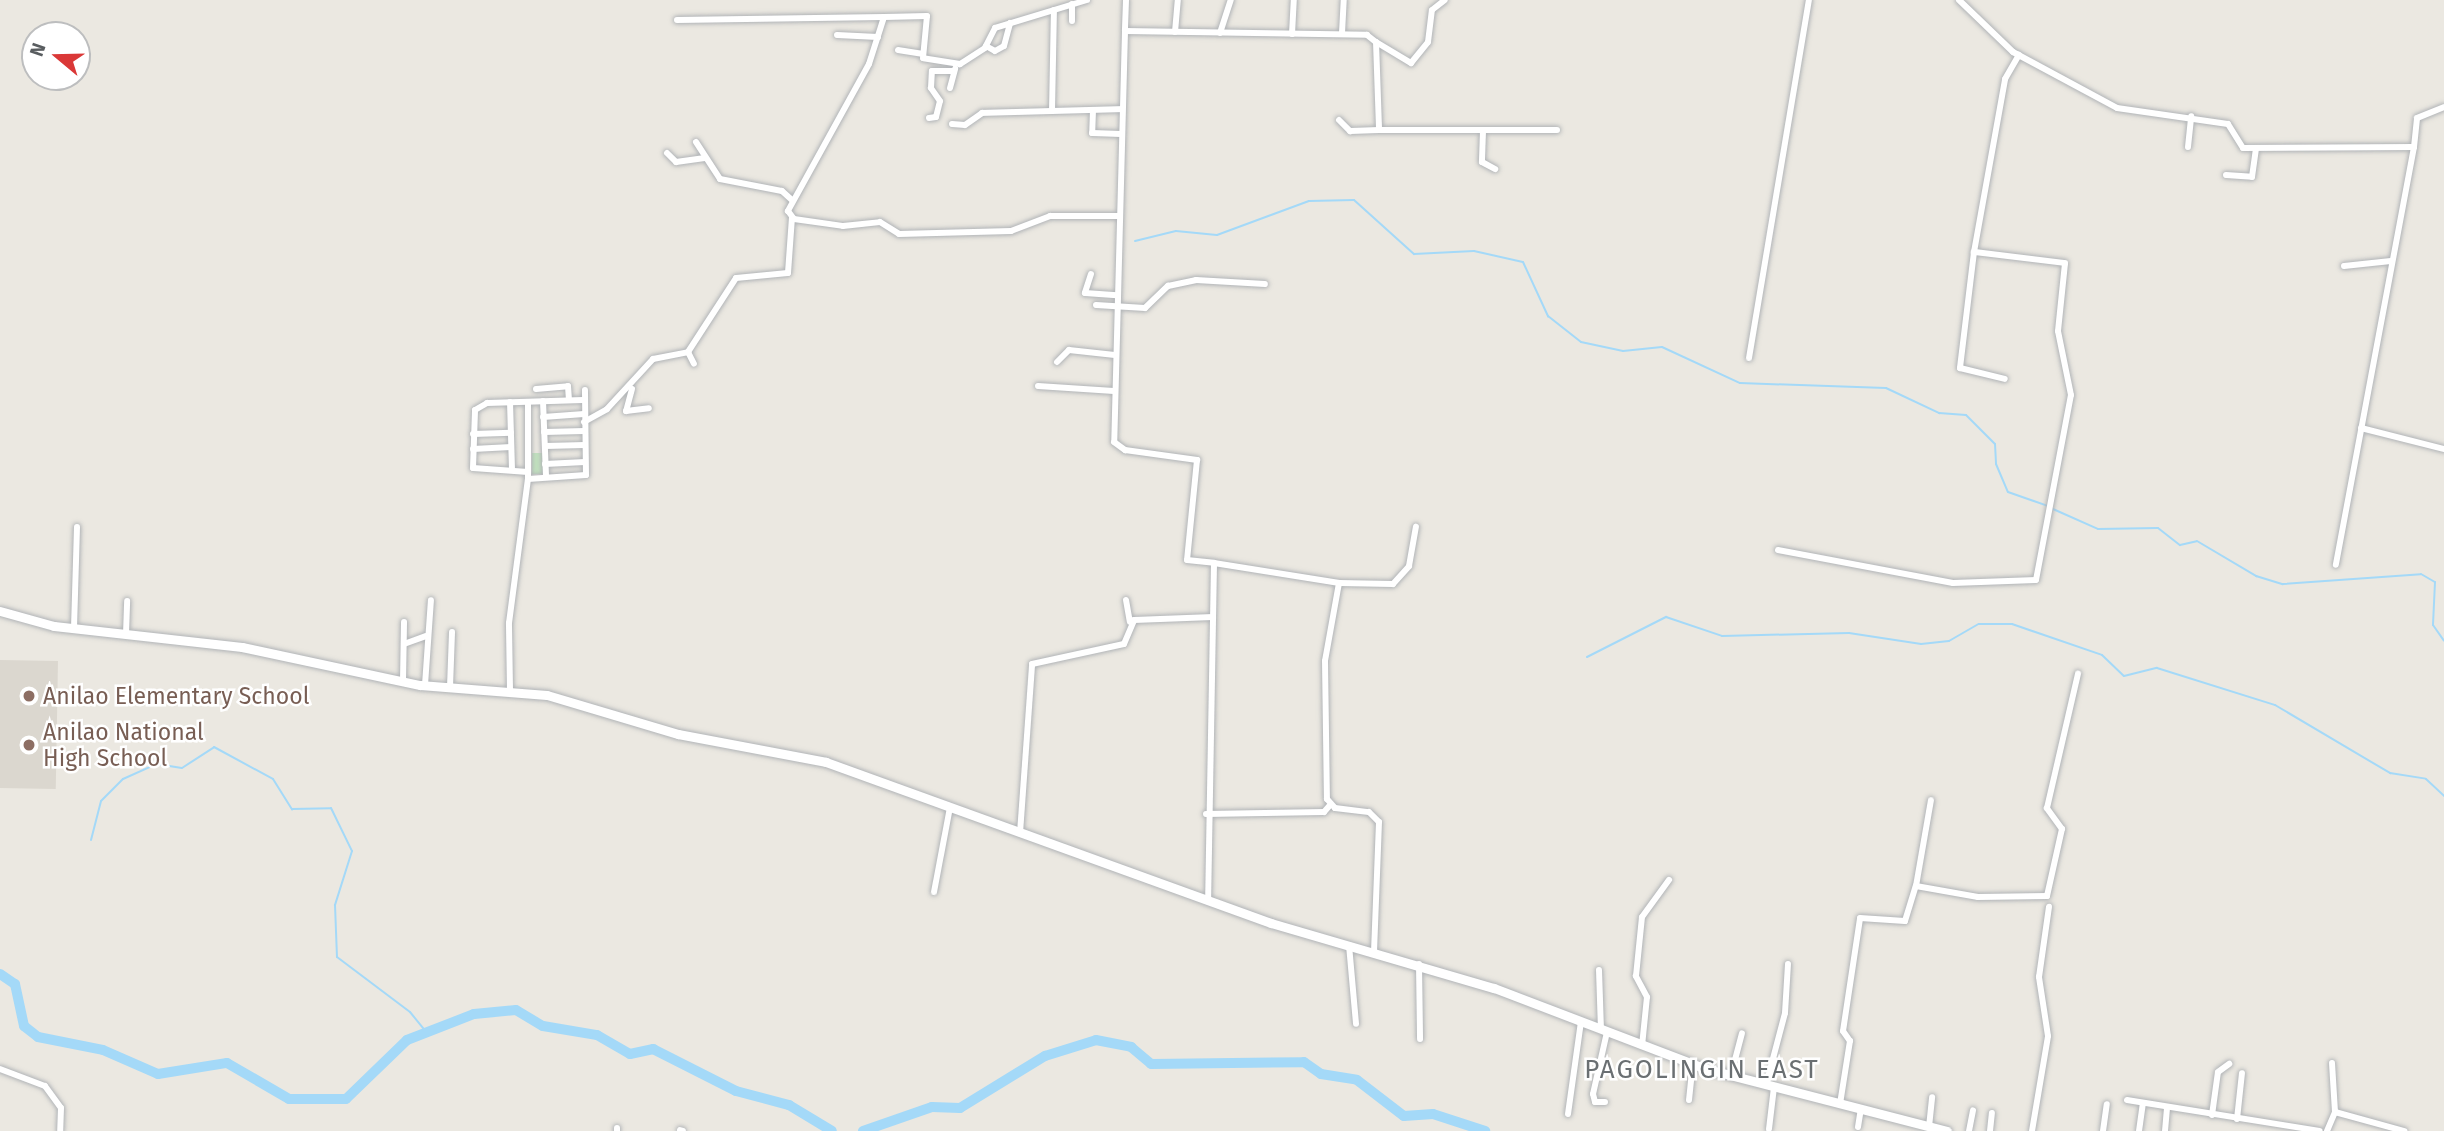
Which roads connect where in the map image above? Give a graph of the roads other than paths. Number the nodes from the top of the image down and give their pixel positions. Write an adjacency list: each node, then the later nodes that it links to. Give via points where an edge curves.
1 (1087, 0): 10 (street)
2 (1126, 0): 16 (street)
3 (1178, 0): 17 (street)
4 (1231, 0): 18 (street)
5 (1294, 0): 20 (street)
6 (1344, 0): 19 (street)
7 (1445, 0): 23 (street, via 1432,10 1428,42 1411,63)
8 (1809, 0): 63 (street)
9 (1959, 0): 27 (street)
10 (1072, 4): 11 (street); 14 (street)
11 (1054, 10): 15 (street); 33 (street)
12 (884, 17): 13 (street); 22 (street); 26 (street, via 927,16)
13 (677, 20)
14 (1072, 21)
15 (1010, 23): 24 (street, via 989,31); 24 (street, via 1004,46 995,51)
16 (1125, 31): 17 (street); 31 (street)
17 (1175, 32): 18 (street)
18 (1220, 33): 20 (street)
19 (1342, 33): 20 (street); 23 (street)
20 (1292, 34)
21 (837, 35): 22 (street)
22 (878, 37): 50 (street)
23 (1376, 42): 38 (street)
24 (986, 47): 28 (street)
25 (898, 50): 26 (street)
26 (922, 54): 28 (street, via 926,61)
27 (2018, 55): 34 (street, via 2099,102); 53 (street, via 2005,79)
28 (955, 67): 29 (street); 35 (street, via 932,71 931,88 940,101 936,117)
29 (950, 88)
30 (2444, 107): 44 (street, via 2417,118)
31 (1122, 109): 32 (street); 41 (street)
32 (1093, 110): 33 (street); 41 (street, via 1092,132)
33 (1052, 111): 37 (street, via 982,113 965,125)
34 (2191, 116): 43 (street); 45 (street, via 2228,124 2239,146)
35 (929, 118)
36 (1339, 120): 38 (street, via 1350,131)
37 (952, 124)
38 (1379, 130): 40 (street)
39 (1557, 130): 40 (street)
40 (1483, 131): 48 (street, via 1482,159)
41 (1121, 134): 51 (street)
42 (696, 142): 47 (street)
43 (2188, 147)
44 (2414, 147): 45 (street); 54 (street)
45 (2256, 148): 49 (street, via 2252,177)
46 (667, 153): 47 (street, via 676,162)
47 (705, 158): 50 (street, via 720,179 782,191)
48 (1495, 169)
49 (2226, 176)
50 (792, 200): 52 (street)
51 (1119, 216): 52 (street, via 1050,216 1011,231 965,234 899,234 880,222 843,226); 58 (street)
52 (792, 217): 61 (street, via 790,270 736,278)
53 (1974, 252): 66 (street, via 1960,368); 97 (street, via 2065,263 2058,331 2071,395 2034,583 1953,583)
54 (2391, 261): 55 (street); 80 (street)
55 (2344, 266)
56 (1091, 274): 58 (street, via 1084,291)
57 (1265, 284): 60 (street, via 1177,283 1145,308)
58 (1114, 295): 60 (street)
59 (1096, 305): 60 (street)
60 (1115, 309): 62 (street)
61 (688, 352): 65 (street); 68 (street, via 653,359)
62 (1115, 355): 64 (street, via 1069,350); 71 (street)
63 (1749, 358)
64 (1057, 362)
65 (694, 364)
66 (2005, 379)
67 (1038, 386): 71 (street)
68 (632, 387): 77 (street, via 626,411); 79 (street)
69 (536, 389): 72 (street, via 568,386)
70 (585, 390): 73 (street)
71 (1114, 391): 98 (street, via 1118,448 1197,460 1187,560)
72 (569, 400): 73 (street); 74 (street)
73 (583, 400): 79 (street)
74 (543, 401): 76 (street); 78 (street)
75 (510, 402): 76 (street); 83 (street); 84 (street, via 475,410)
76 (528, 402): 93 (street)
77 (649, 408)
78 (544, 417): 79 (street); 82 (street)
79 (584, 418): 81 (street)
80 (2361, 428): 89 (street); 99 (street)
81 (584, 431): 82 (street); 85 (street)
82 (544, 432): 86 (street)
83 (511, 433): 84 (street); 87 (street)
84 (472, 434): 88 (street)
85 (585, 445): 86 (street); 90 (street)
86 (545, 446): 91 (street)
87 (511, 447): 88 (street); 92 (street)
88 (473, 449): 92 (street, via 474,468)
89 (2444, 449)
90 (585, 463): 91 (street); 94 (street, via 586,475)
91 (545, 464): 94 (street)
92 (512, 470): 93 (street)
93 (528, 475): 94 (street); 117 (street, via 513,567)
94 (546, 477)
95 (78, 527): 108 (street)
96 (1416, 527): 100 (street, via 1409,566 1393,584)
97 (1778, 550)
98 (1214, 563): 100 (street); 105 (street)
99 (2336, 565)
100 (1339, 583): 119 (street, via 1325,661)
101 (431, 600): 111 (street)
102 (1126, 600): 107 (street)
103 (127, 601): 110 (street)
104 (0, 611): 108 (street)
105 (1213, 617): 107 (street); 121 (street)
106 (404, 622): 112 (street)
107 (1129, 622): 122 (street, via 1124,643 1073,650 1030,667)
108 (74, 628): 110 (street)
109 (452, 632): 116 (street)
110 (126, 634): 114 (street, via 242,647)
111 (426, 636): 112 (street); 115 (street)
112 (404, 645): 114 (street)
113 (2078, 674): 124 (street, via 2047,808 2062,830 2048,896 1978,897)
114 (403, 681): 115 (street)
115 (425, 685): 116 (street)
116 (450, 687): 117 (street)
117 (510, 690): 120 (street, via 678,734 826,762)
118 (1931, 800): 124 (street)
119 (1330, 805): 121 (street, via 1324,812); 129 (street, via 1369,812 1378,822)
120 (950, 807): 122 (street); 125 (street)
121 (1206, 814): 126 (street)
122 (1020, 833): 126 (street)
123 (1669, 880): 138 (street, via 1642,916 1636,976 1647,997)
124 (1916, 886): 151 (street, via 1905,920 1860,918 1843,1031 1850,1041)
125 (934, 892)
126 (1208, 900): 128 (street)
127 (2049, 907): 168 (street, via 2039,977 2048,1036)
128 (1349, 945): 129 (street); 134 (street)
129 (1374, 954): 130 (street)
130 (1419, 964): 133 (street); 137 (street)
131 (1788, 964): 145 (street, via 1785,1013)
132 (1599, 970): 135 (street)
133 (1581, 1022): 135 (street); 157 (street)
134 (1356, 1024)
135 (1604, 1031): 138 (street); 149 (street, via 1593,1094 1595,1102)
136 (1742, 1032): 144 (street)
137 (1420, 1039)
138 (1642, 1046): 140 (street)
139 (2332, 1063): 156 (street)
140 (1693, 1064): 144 (street); 147 (street)
141 (2229, 1064): 159 (street, via 2218,1072)
142 (0, 1069): 164 (street, via 45,1086 61,1108)
143 (2242, 1073): 160 (street)
144 (1731, 1075): 145 (street)
145 (1770, 1086): 151 (street); 163 (street)
146 (1932, 1097): 162 (street)
147 (1689, 1100)
148 (2127, 1100): 150 (street)
149 (1605, 1102)
150 (2143, 1103): 153 (street); 170 (street)
151 (1840, 1104): 154 (street)
152 (2107, 1104): 169 (street)
153 (2167, 1107): 159 (street); 171 (street)
154 (1861, 1109): 161 (street); 162 (street)
155 (1973, 1110): 166 (street)
156 (2335, 1112): 173 (street); 174 (street)
157 (1568, 1114)
158 (1992, 1114): 167 (street)
159 (2212, 1115): 160 (street)
160 (2237, 1119): 172 (street)
161 (1857, 1127)
162 (1928, 1127): 165 (street)
163 (1769, 1129)
164 (60, 1131)
165 (1947, 1131)
166 (1969, 1131)
167 (1990, 1131)
168 (2032, 1131)
169 (2103, 1131)
170 (2139, 1131)
171 (2165, 1131)
172 (2320, 1131)
173 (2328, 1131)
174 (2404, 1131)

